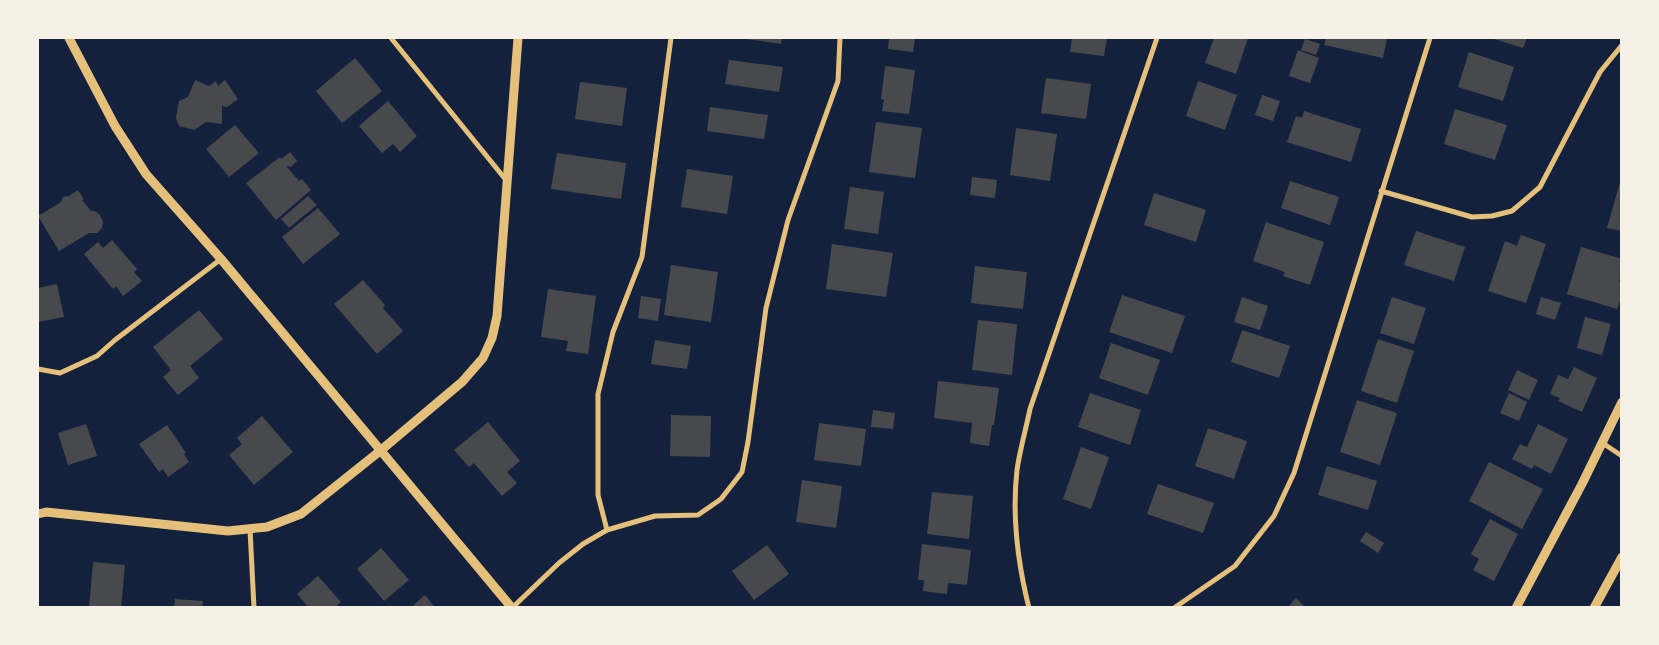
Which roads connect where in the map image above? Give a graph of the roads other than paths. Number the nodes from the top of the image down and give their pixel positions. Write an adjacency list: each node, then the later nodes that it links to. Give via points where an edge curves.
1 (69, 38): 11 (street, via 115,126 146,174)
2 (391, 38): 9 (street)
3 (518, 38): 9 (street)
4 (671, 38): 19 (street, via 642,257 613,332 598,394 598,495)
5 (840, 38): 19 (street, via 838,81 788,220 766,308 742,472 721,499 698,515 655,516)
6 (1158, 38): 23 (street, via 1030,409 1017,470 1016,524)
7 (1430, 38): 10 (street)
8 (1622, 45): 10 (street, via 1600,72 1540,187 1512,211 1472,217)
9 (506, 180): 15 (street, via 497,316 483,358 462,382)
10 (1381, 191): 24 (street, via 1294,473 1274,516 1235,566)
11 (221, 259): 12 (street, via 97,356 60,372); 15 (street)
12 (38, 369)
13 (1622, 402): 14 (street)
14 (1602, 442): 16 (street); 25 (street)
15 (380, 452): 18 (street, via 301,514 267,527); 22 (street)
16 (1622, 456)
17 (38, 514): 18 (street, via 46,512 228,531)
18 (250, 529): 21 (street)
19 (607, 530): 22 (street, via 559,563)
20 (1622, 557): 26 (street)
21 (254, 608)
22 (512, 608)
23 (1029, 608)
24 (1174, 608)
25 (1516, 608)
26 (1594, 608)

